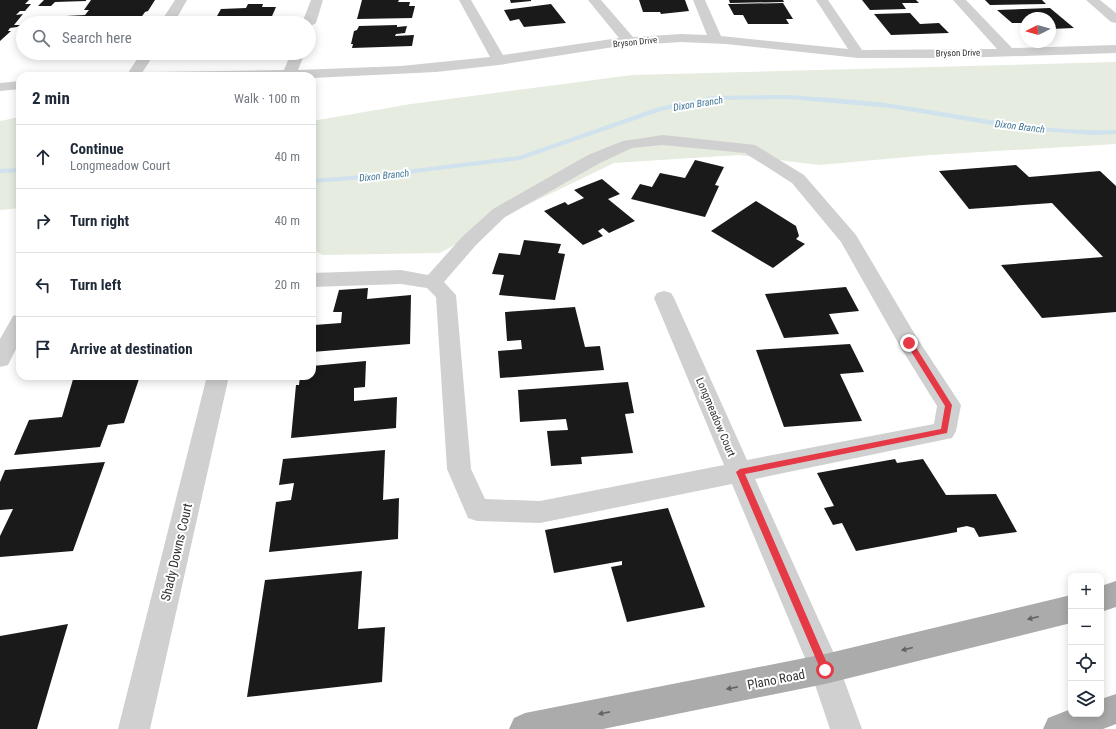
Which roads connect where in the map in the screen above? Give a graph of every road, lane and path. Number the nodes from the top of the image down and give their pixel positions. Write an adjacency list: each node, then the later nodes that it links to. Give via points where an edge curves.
1 (181, 0): 9 (street)
2 (317, 0): 10 (street)
3 (465, 0): 19 (street)
4 (594, 0): 13 (street)
5 (699, 0): 12 (street)
6 (822, 0): 16 (street)
7 (959, 0): 15 (street)
8 (1092, 0): 11 (street)
9 (171, 16)
10 (311, 16)
11 (1116, 19)
12 (716, 39): 13 (street, Bryson Drive, via 680,38); 16 (street, Bryson Drive)
13 (630, 42): 19 (street, Bryson Drive)
14 (1116, 48): 15 (street, Bryson Drive)
15 (1008, 52): 16 (street, Bryson Drive)
16 (858, 54)
17 (143, 60): 20 (street)
18 (295, 60): 21 (street)
19 (499, 61): 22 (street, Bryson Drive, via 434,68)
20 (136, 72)
21 (290, 72)
22 (316, 72)
23 (16, 85): 24 (street)
24 (0, 87)
25 (316, 280): 26 (street, via 401,277)
26 (433, 282): 31 (street, via 446,295 459,469 477,510 540,512); 31 (street, via 469,241 499,213 601,156 629,144 663,140 750,148 798,179 849,239 948,405 944,431)
27 (664, 298): 31 (street, Longmeadow Court)
28 (16, 329): 29 (street)
29 (0, 359)
30 (217, 380): 37 (street, Shady Downs Court)
31 (740, 472): 35 (street, Longmeadow Court)
32 (1116, 594): 33 (main road)
33 (1104, 598)
34 (1068, 610): 35 (main road, Plano Road, one-way to 35)
35 (825, 670): 38 (main road, Plano Road, one-way to 38); 39 (street, Longmeadow Court)
36 (1116, 709): 40 (main road)
37 (134, 729)
38 (525, 729)
39 (846, 729)
40 (1059, 729)

